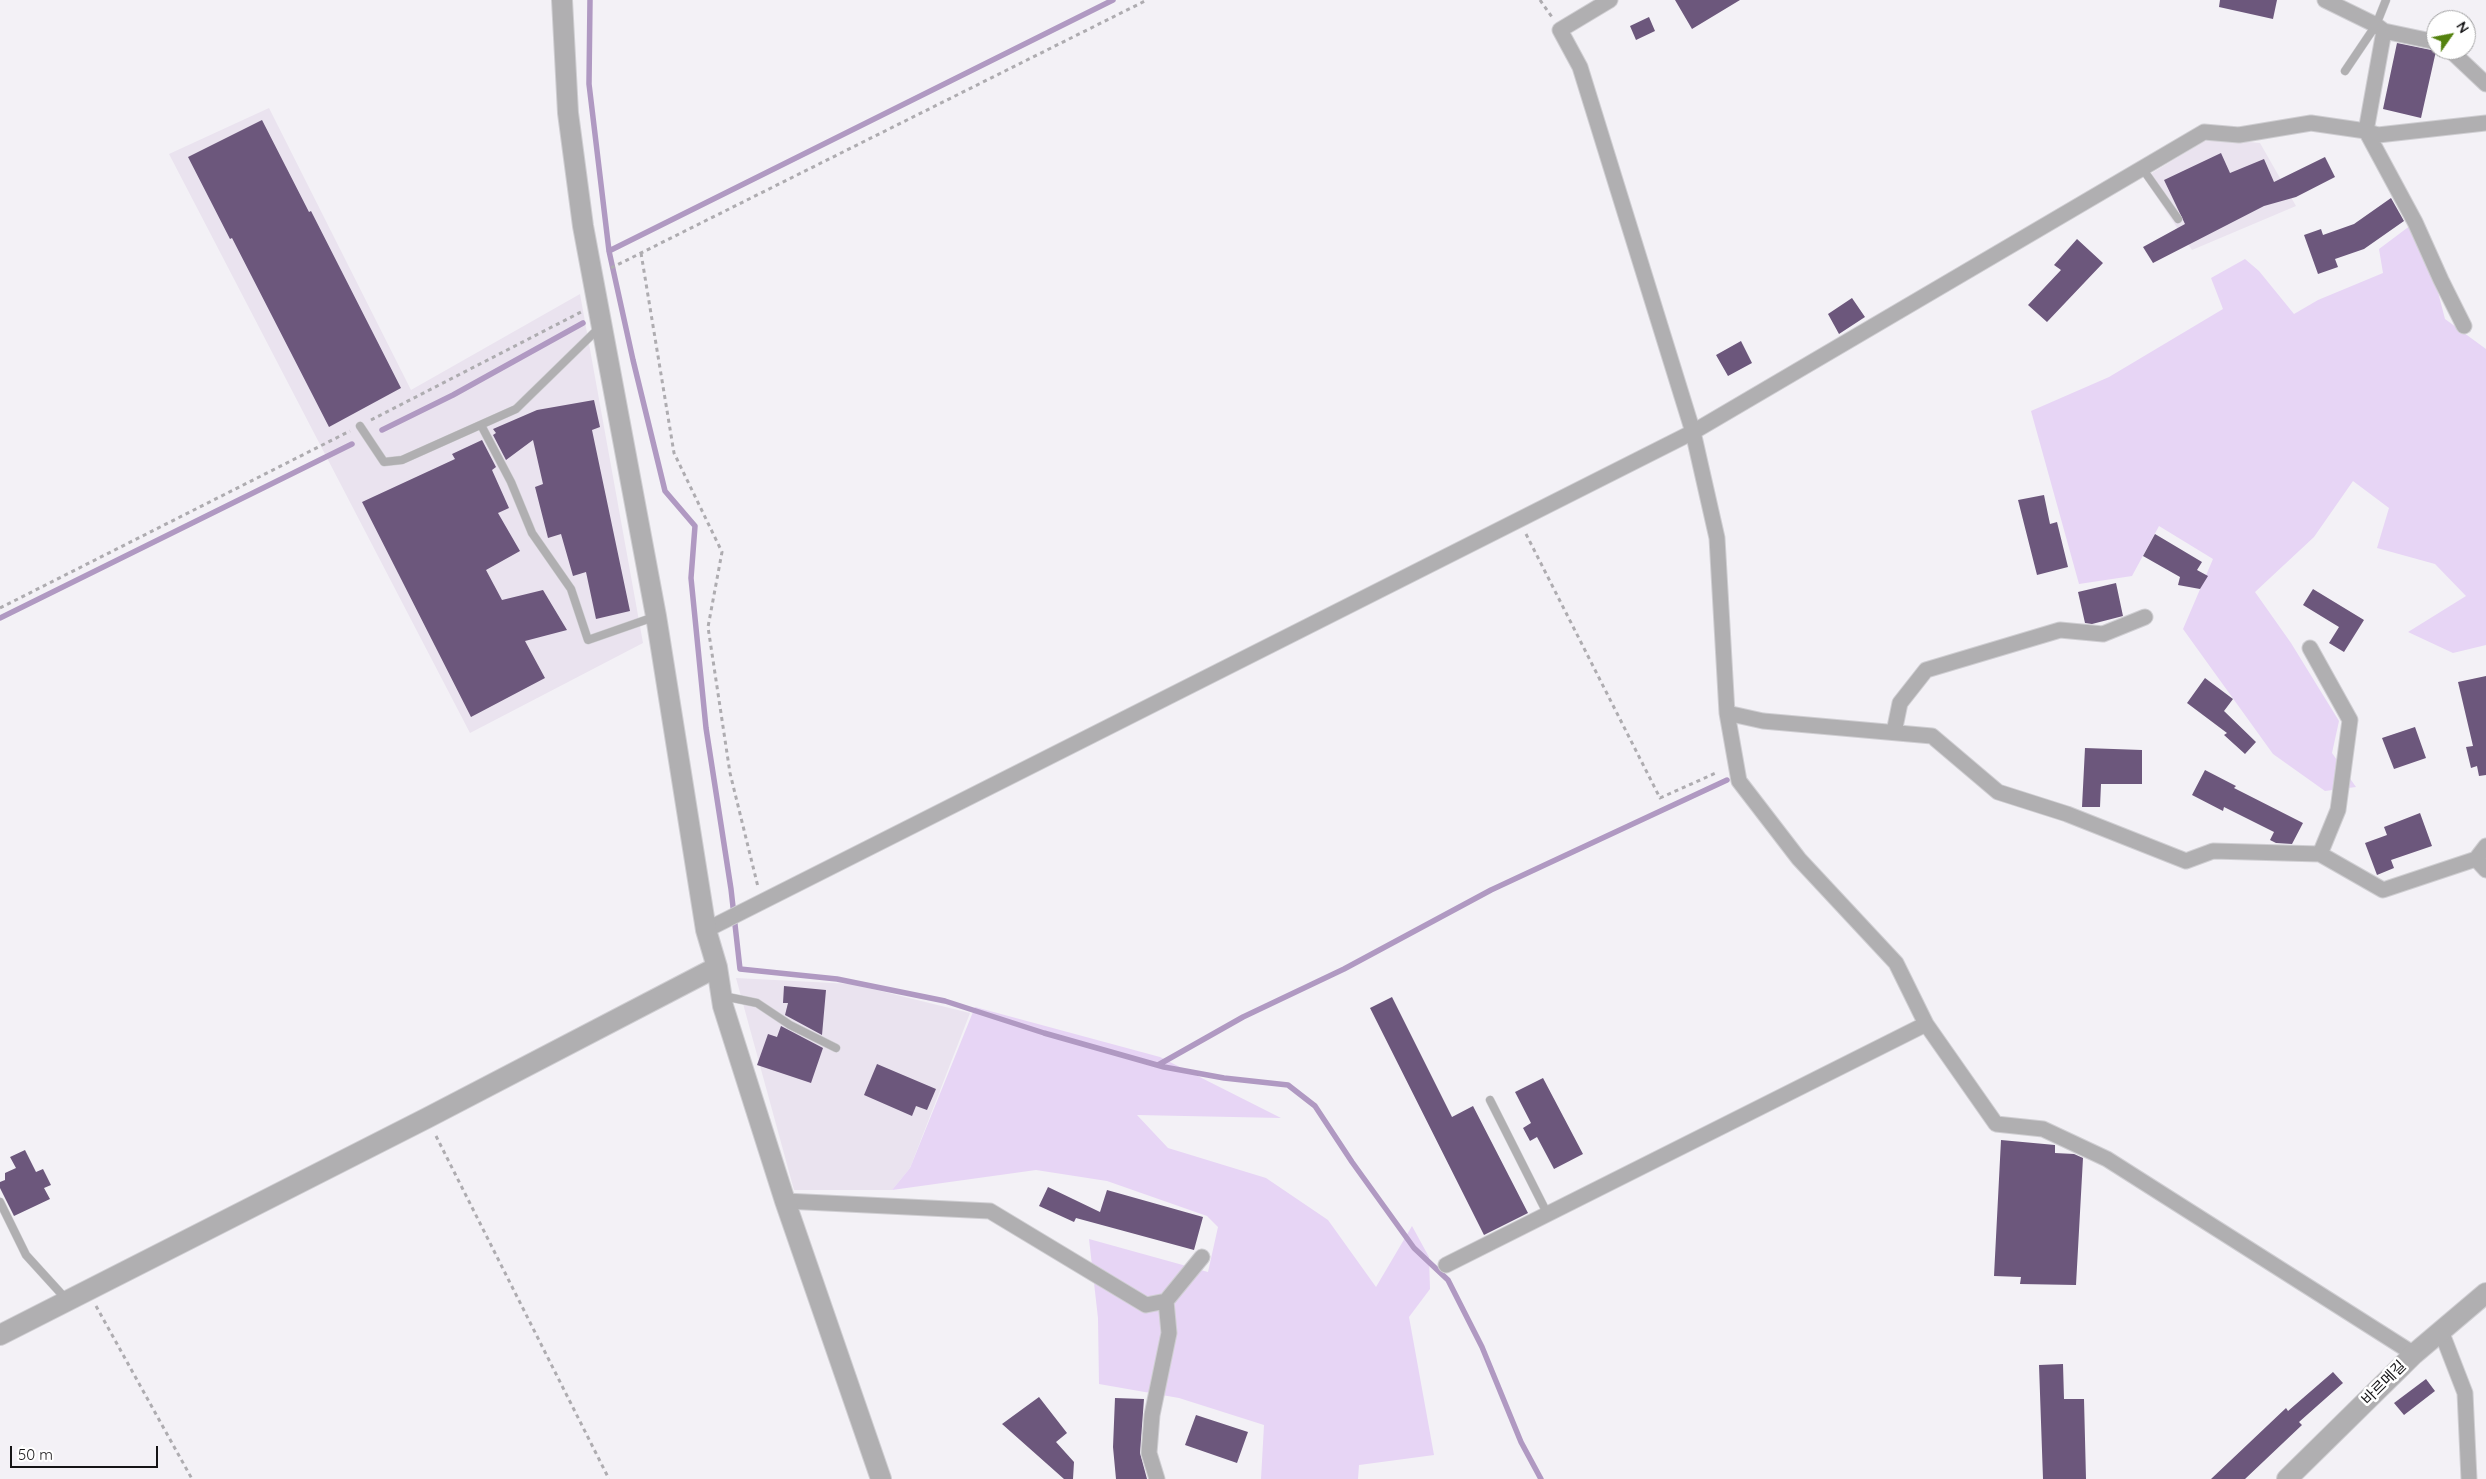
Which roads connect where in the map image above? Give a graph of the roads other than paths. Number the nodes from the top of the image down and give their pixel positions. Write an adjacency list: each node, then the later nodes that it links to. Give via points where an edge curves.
1 (562, 0): 14 (street, via 568,113 583,226)
2 (1610, 0): 18 (street, via 1560,30 1580,68)
3 (2325, 0): 5 (street)
4 (2386, 0): 5 (lane)
5 (2380, 28): 6 (street); 8 (lane); 11 (street)
6 (2426, 40)
7 (2461, 60): 9 (street)
8 (2345, 72)
9 (2486, 84)
10 (2486, 123): 11 (street, via 2378,135)
11 (2366, 131): 12 (street, via 2310,124 2239,135 2204,132); 15 (street, via 2415,222)
12 (2142, 168): 13 (lane); 18 (street)
13 (2178, 219)
14 (601, 325): 16 (lane, via 516,409); 19 (street)
15 (2464, 326)
16 (481, 425): 17 (lane, via 402,460 384,462); 19 (lane, via 511,482 532,533 571,590 588,640)
17 (360, 426)
18 (1693, 432): 22 (street, via 1717,538); 27 (street)
19 (656, 616): 27 (street)
20 (2145, 617): 23 (street, via 2104,634 2060,630 1926,670 1900,703)
21 (2310, 648): 25 (street, via 2350,720 2338,810)
22 (1727, 713): 23 (street, via 1763,721); 30 (street, via 1739,782 1799,859 1896,962)
23 (1894, 732): 25 (street, via 1932,736 1998,792 2067,814 2186,861 2213,851)
24 (2486, 846): 26 (street)
25 (2320, 854): 26 (street, via 2383,890)
26 (2481, 865)
27 (706, 930): 28 (street)
28 (717, 967): 29 (street); 39 (street)
29 (721, 996): 31 (lane, via 757,1003 790,1025); 34 (street)
30 (1926, 1024): 35 (street); 43 (street, via 1996,1124 2042,1129 2107,1160)
31 (836, 1048)
32 (1490, 1100): 35 (lane)
33 (0, 1202): 39 (lane, via 26,1255)
34 (786, 1202): 40 (street, via 990,1211 1146,1305); 44 (street)
35 (1547, 1213): 37 (street)
36 (1202, 1256): 40 (street)
37 (1446, 1265)
38 (2486, 1293): 41 (street, 바르메길)
39 (68, 1300): 42 (street)
40 (1166, 1302): 45 (street, via 1169,1333 1152,1415 1149,1453)
41 (2441, 1331): 43 (street, 바르메길); 47 (street, via 2465,1392)
42 (0, 1335)
43 (2414, 1354): 46 (street, 바르메길)
44 (881, 1479)
45 (1157, 1479)
46 (2287, 1479)
47 (2469, 1479)

